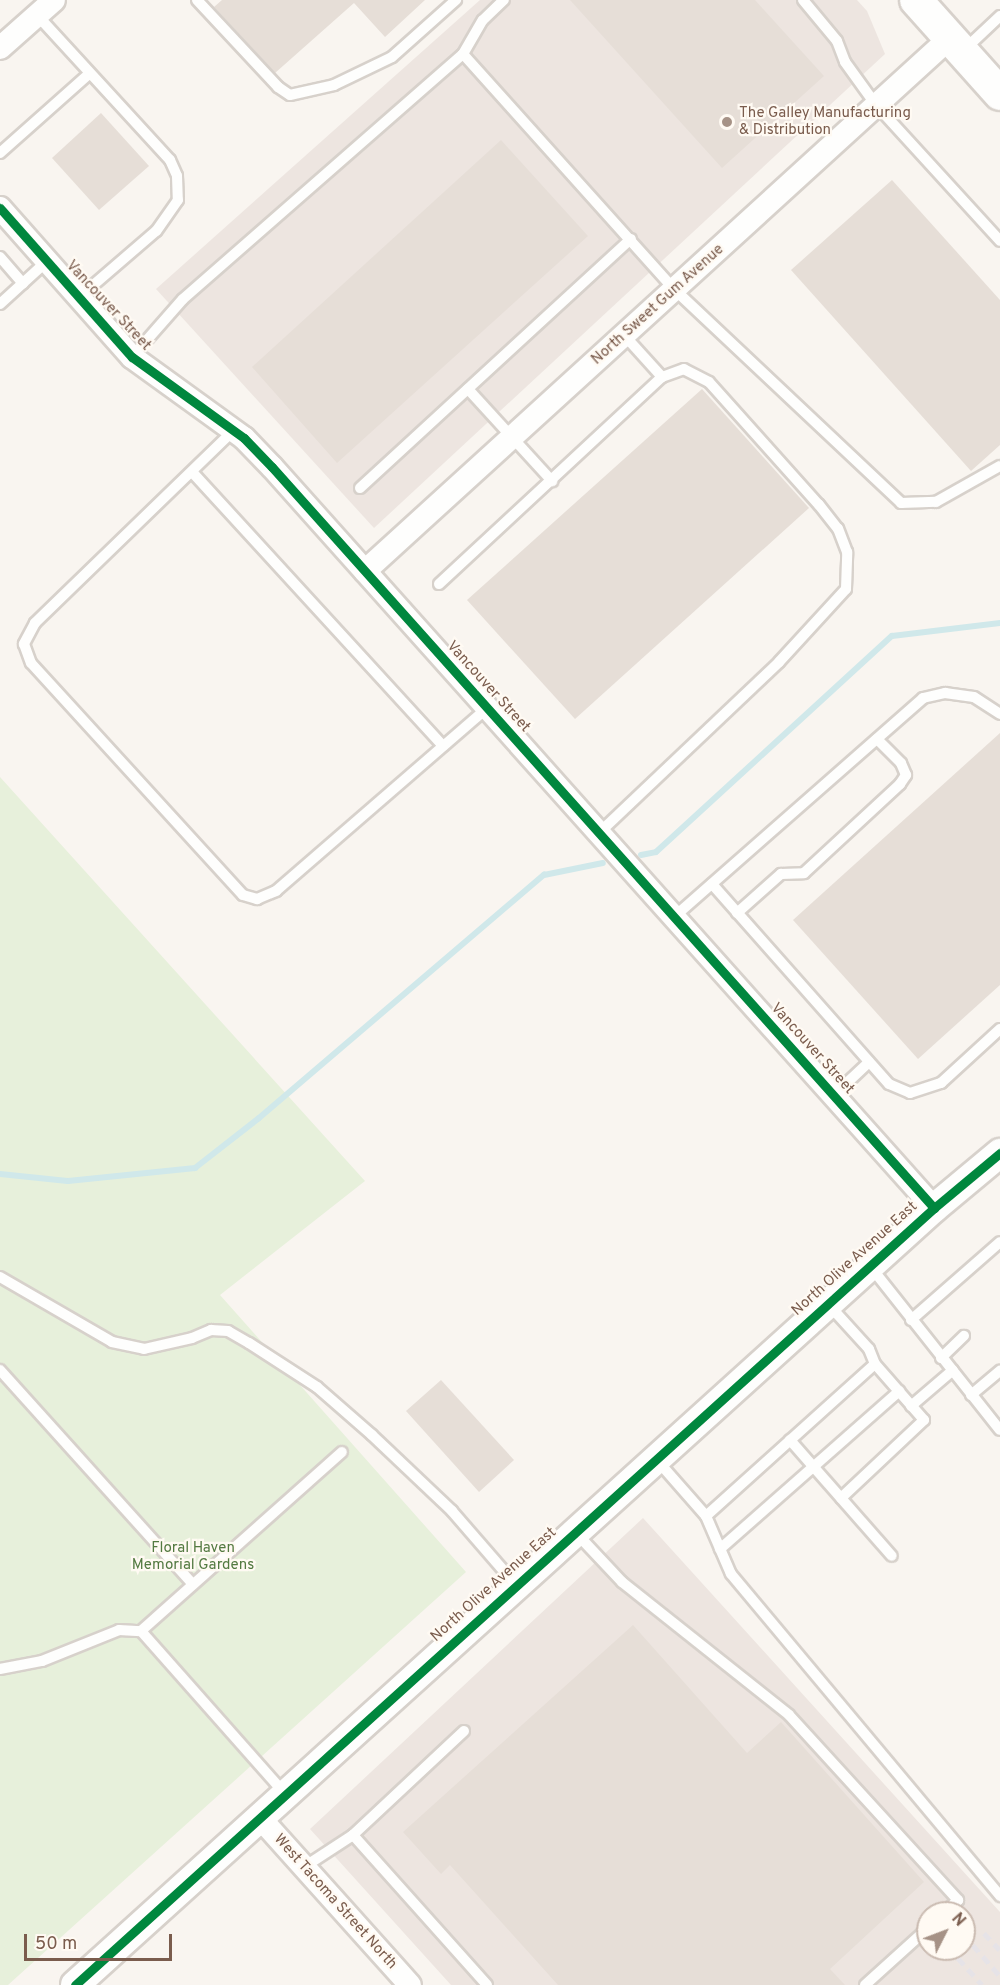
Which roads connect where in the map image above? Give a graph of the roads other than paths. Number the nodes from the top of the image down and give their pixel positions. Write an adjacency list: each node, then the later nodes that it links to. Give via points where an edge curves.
1 (54, 0): 7 (street)
2 (197, 0): 3 (lane, via 290,95 334,85 392,57)
3 (456, 0)
4 (504, 0): 11 (lane, via 483,20)
5 (803, 0): 14 (lane, via 837,41 845,62)
6 (916, 0): 9 (main road)
7 (37, 15): 10 (street); 12 (lane)
8 (1000, 16): 9 (lane)
9 (956, 45): 13 (main road); 14 (street, North Sweet Gum Avenue)
10 (0, 48)
11 (463, 54): 17 (lane); 26 (lane, via 183,299)
12 (90, 73): 15 (lane); 23 (lane, via 170,160 177,176 178,200 156,231)
13 (1000, 94)
14 (876, 105): 18 (lane); 22 (street, North Sweet Gum Avenue)
15 (0, 153)
16 (0, 208): 20 (street, Vancouver Street)
17 (632, 239): 22 (lane); 28 (lane)
18 (1000, 240)
19 (0, 257): 21 (lane)
20 (46, 262): 21 (lane); 23 (street, Vancouver Street)
21 (23, 283): 24 (lane)
22 (674, 289): 25 (street, North Sweet Gum Avenue); 31 (lane, via 901,503 936,502)
23 (78, 298): 26 (street, Vancouver Street)
24 (0, 304)
25 (624, 335): 27 (lane); 30 (street, North Sweet Gum Avenue)
26 (132, 357): 29 (street, Vancouver Street)
27 (662, 377): 33 (lane); 41 (lane, via 684,369 709,382 819,505 838,529 847,552 846,589 779,662)
28 (468, 389): 30 (lane); 34 (lane)
29 (233, 431): 32 (lane); 35 (street, Vancouver Street, via 272,467)
30 (513, 437): 33 (lane); 35 (street, North Sweet Gum Avenue)
31 (1000, 466)
32 (193, 473): 40 (lane); 40 (lane, via 35,623 24,644 31,663 195,844 243,895 257,899 276,891)
33 (552, 481): 36 (lane)
34 (360, 488)
35 (365, 571): 37 (street, Vancouver Street)
36 (439, 584)
37 (487, 708): 40 (lane); 41 (street, Vancouver Street)
38 (1000, 714): 39 (lane, via 974,697 945,693 923,698)
39 (877, 739): 42 (lane); 43 (lane, via 901,763 906,775 900,784 804,873 781,874)
40 (443, 746)
41 (599, 833): 44 (street, Vancouver Street)
42 (712, 884): 43 (lane); 44 (lane)
43 (737, 913): 46 (lane)
44 (674, 917): 47 (street, Vancouver Street)
45 (1000, 1029): 46 (lane, via 941,1083 927,1090 910,1093 889,1084)
46 (870, 1062): 47 (lane)
47 (834, 1095): 50 (street, Vancouver Street)
48 (1000, 1140): 50 (street, North Olive Avenue East)
49 (1000, 1153): 50 (street, North Olive Avenue East)
50 (934, 1208): 52 (street, North Olive Avenue East)
51 (1000, 1242): 55 (lane)
52 (870, 1266): 54 (street, North Olive Avenue East); 55 (lane)
53 (0, 1277): 76 (lane, via 112,1342 144,1349 211,1330 228,1331 249,1343 317,1387 372,1435 452,1511)
54 (828, 1304): 58 (lane, via 869,1349); 68 (street, North Olive Avenue East)
55 (910, 1320): 57 (lane)
56 (964, 1336): 57 (lane)
57 (941, 1358): 60 (lane)
58 (875, 1364): 62 (lane); 66 (lane)
59 (0, 1370): 75 (lane)
60 (953, 1370): 63 (lane); 64 (lane)
61 (1000, 1371): 63 (lane)
62 (899, 1391): 64 (lane); 69 (lane)
63 (971, 1395): 65 (lane)
64 (911, 1406): 70 (lane, via 924,1420)
65 (1000, 1430)
66 (790, 1440): 69 (lane); 71 (lane)
67 (342, 1452): 75 (lane)
68 (656, 1459): 71 (lane); 72 (street, North Olive Avenue East)
69 (813, 1466): 70 (lane); 73 (lane)
70 (841, 1498): 74 (lane)
71 (706, 1516): 73 (lane)
72 (575, 1531): 76 (street, North Olive Avenue East); 85 (lane, via 622,1582 789,1715)
73 (720, 1550): 84 (lane, via 731,1574)
74 (892, 1556)
75 (193, 1584): 77 (lane)
76 (516, 1585): 80 (street, North Olive Avenue East)
77 (141, 1631): 78 (lane, via 119,1630 42,1661); 80 (lane)
78 (0, 1669)
79 (464, 1731): 82 (lane)
80 (287, 1796): 81 (street, North Olive Avenue East)
81 (261, 1819): 83 (street, West Tacoma Street North); 87 (street, North Olive Avenue East)
82 (353, 1835): 83 (lane); 89 (lane)
83 (304, 1867): 88 (street, West Tacoma Street North)
84 (1000, 1896)
85 (957, 1901)
86 (916, 1939): 90 (lane)
87 (75, 1985)
88 (410, 1985)
89 (487, 1985)
90 (865, 1985)

